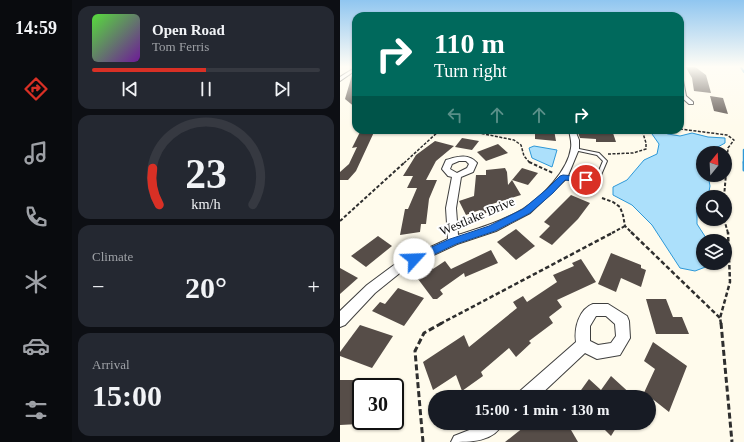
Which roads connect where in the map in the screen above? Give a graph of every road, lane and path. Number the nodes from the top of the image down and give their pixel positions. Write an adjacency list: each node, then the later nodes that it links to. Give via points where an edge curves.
1 (684, 99): 2 (street)
2 (690, 103)
3 (684, 130): 12 (path, via 727,135 734,140 728,148)
4 (436, 134): 14 (path)
5 (484, 134): 11 (path, via 514,140 521,145 525,159)
6 (573, 134): 8 (street)
7 (643, 134): 9 (path, via 646,149 633,153)
8 (575, 149): 9 (lane); 11 (street, Westlake Drive)
9 (598, 154): 11 (lane, via 605,161 600,174 586,180)
10 (458, 176): 17 (street, via 451,208)
11 (563, 178): 17 (street, Westlake Drive, via 527,211 492,228)
12 (725, 190)
13 (602, 198): 15 (path, via 612,200 623,211)
14 (340, 221)
15 (625, 226): 18 (path); 23 (path, via 424,333 415,351)
16 (726, 226): 18 (path, via 730,248 730,282)
17 (453, 241): 19 (street, Westlake Drive, via 402,265 370,289)
18 (720, 318): 25 (path)
19 (340, 320)
20 (584, 345): 21 (street)
21 (534, 390)
22 (488, 433): 24 (street)
23 (423, 442)
24 (460, 442)
25 (732, 442)

